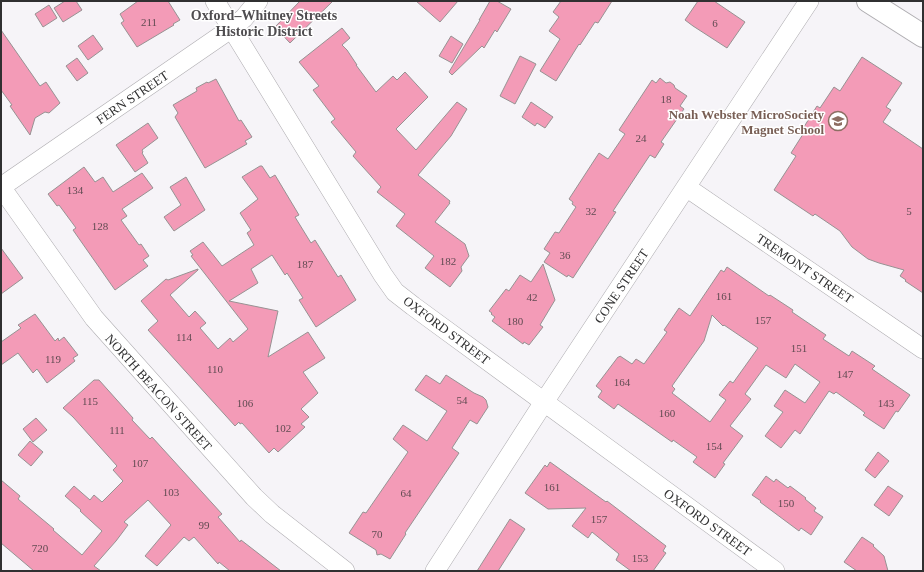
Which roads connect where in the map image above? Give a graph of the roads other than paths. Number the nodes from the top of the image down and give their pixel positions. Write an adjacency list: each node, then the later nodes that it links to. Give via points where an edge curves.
1 (215, 1): 5 (street, OXFORD STREET)
2 (258, 1): 5 (street, FERN STREET)
3 (809, 1): 8 (street, CONE STREET)
4 (868, 1): 6 (main road)
5 (232, 28): 7 (street, FERN STREET); 10 (street, OXFORD STREET, via 383,275 396,292)
6 (923, 36)
7 (1, 187): 11 (street, NORTH BEACON STREET, via 94,318 248,491 272,514)
8 (686, 187): 9 (street, TREMONT STREET); 10 (street, CONE STREET)
9 (923, 349)
10 (544, 402): 12 (street, CONE STREET); 13 (street, OXFORD STREET)
11 (345, 571)
12 (435, 571)
13 (775, 571)

